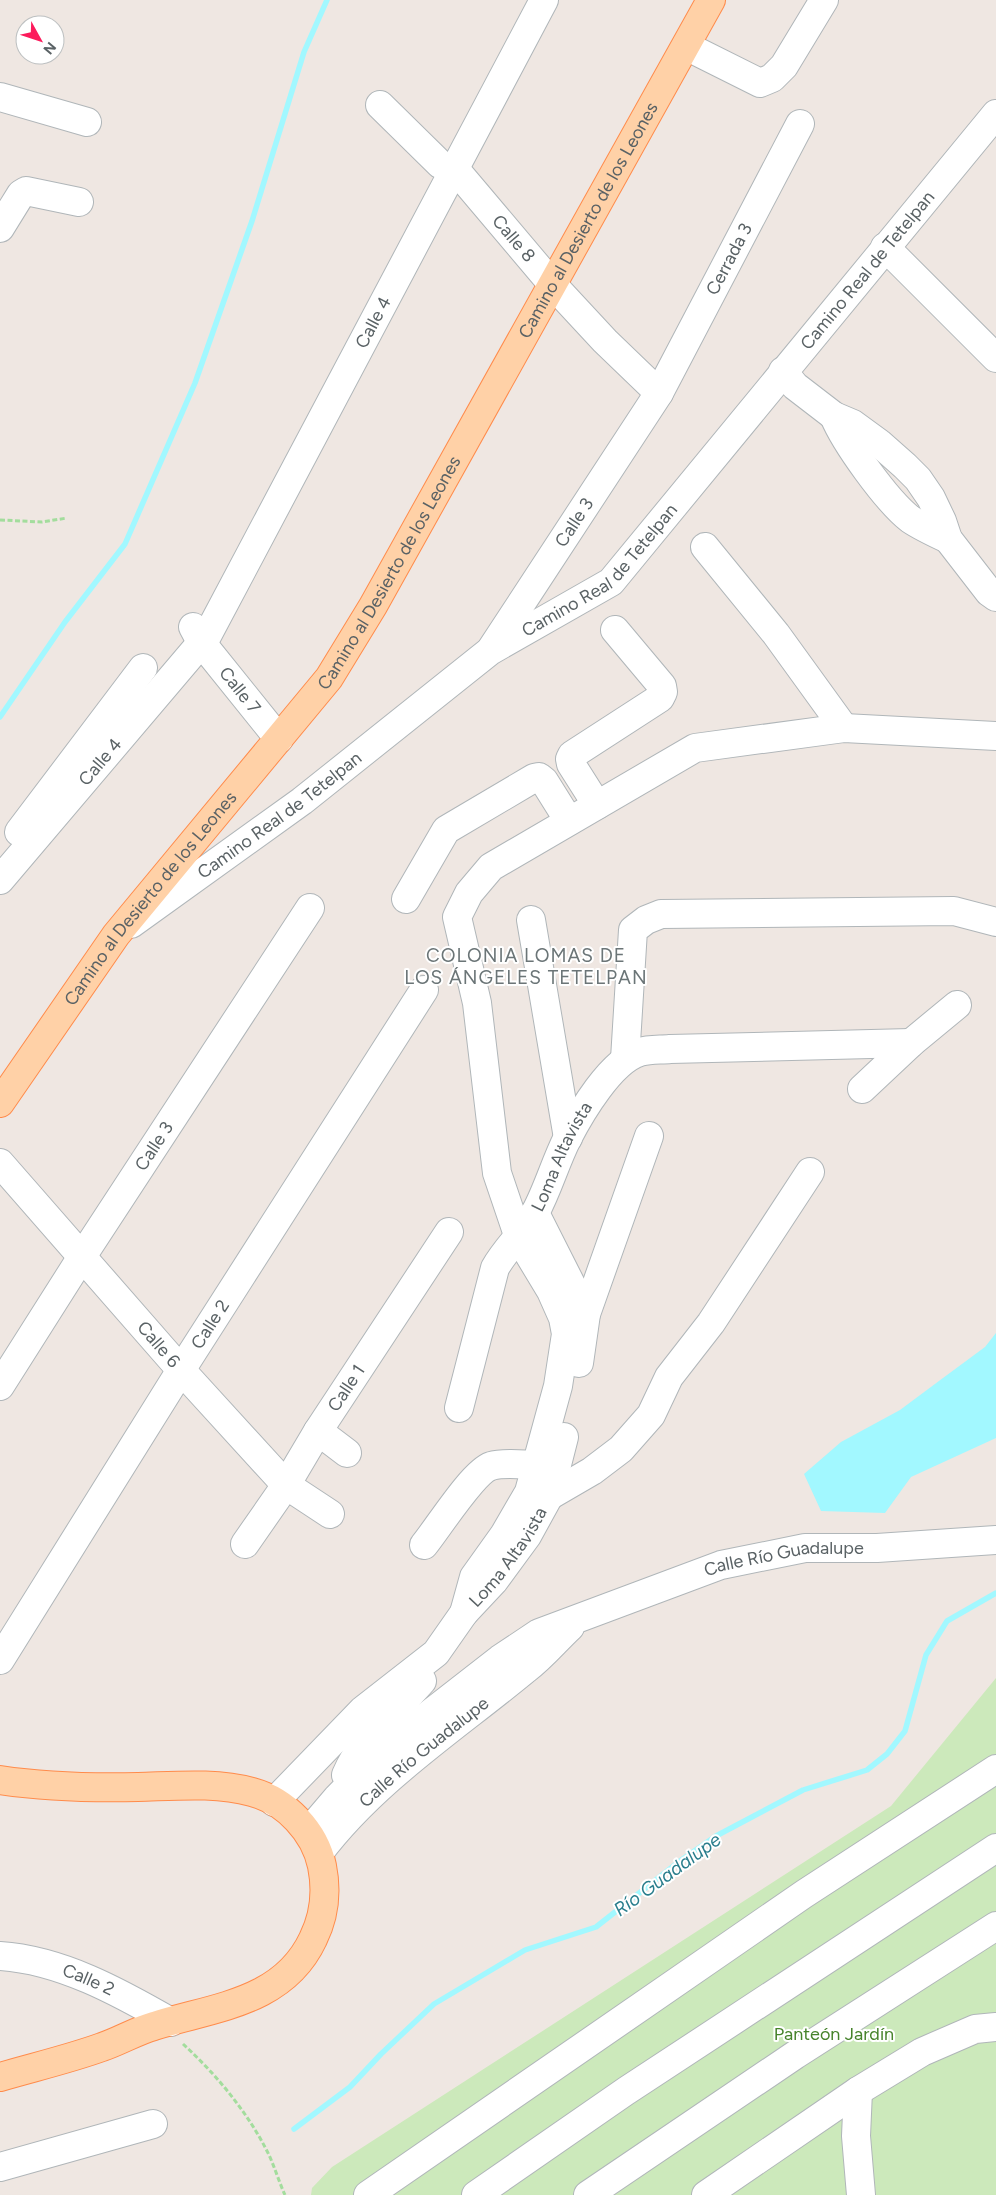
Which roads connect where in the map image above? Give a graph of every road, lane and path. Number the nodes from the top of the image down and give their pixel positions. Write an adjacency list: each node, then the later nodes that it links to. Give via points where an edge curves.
1 (526, 0): 11 (street, Calle 4)
2 (544, 0): 11 (street, Calle 4)
3 (711, 0): 5 (main road, Camino al Desierto de los Leones)
4 (824, 0): 5 (street, via 784,66 772,78 760,83)
5 (686, 46): 15 (main road, Camino al Desierto de los Leones)
6 (0, 97): 8 (street)
7 (380, 105): 11 (street, Calle 8)
8 (87, 122)
9 (800, 124): 18 (street, Cerrada 3)
10 (993, 125): 14 (street, Camino Real de Tetelpan)
11 (448, 166): 15 (street, Calle 8); 28 (street, Calle 4, via 207,636)
12 (79, 202): 13 (street, via 26,191)
13 (0, 228)
14 (885, 247): 16 (street); 17 (street, Camino Real de Tetelpan)
15 (553, 285): 18 (street, Calle 8); 33 (main road, Camino al Desierto de los Leones, via 373,606 328,678)
16 (996, 358)
17 (782, 371): 19 (street); 29 (street, Camino Real de Tetelpan, via 611,582)
18 (659, 393): 29 (street, Calle 3)
19 (834, 416): 20 (street, via 879,442); 21 (street, via 840,431)
20 (906, 466): 21 (street); 24 (street, via 931,498)
21 (881, 488): 24 (street, via 909,518)
22 (67, 518): 23 (path, via 42,522)
23 (0, 520)
24 (948, 539): 26 (street)
25 (705, 547): 31 (street, via 776,634)
26 (996, 597)
27 (615, 630): 34 (street, via 664,692 660,698 572,755 571,764)
28 (201, 642): 33 (street, Calle 7); 37 (street, Calle 4)
29 (490, 651): 42 (street, Camino Real de Tetelpan, via 302,801)
30 (143, 668): 36 (street)
31 (844, 728): 32 (street); 34 (street, via 695,748)
32 (996, 736)
33 (279, 738): 42 (main road, Camino al Desierto de los Leones)
34 (597, 805): 35 (street)
35 (569, 821): 38 (street, via 544,781 534,778 446,830); 53 (street, via 491,867 469,893 457,917 477,1003 497,1173)
36 (0, 857)
37 (0, 880)
38 (406, 899)
39 (310, 908): 57 (street, Calle 3)
40 (531, 920): 50 (street)
41 (996, 922): 47 (street, via 954,911 661,914 633,930)
42 (116, 935): 48 (main road, Camino al Desierto de los Leones)
43 (424, 990): 59 (street, Calle 2)
44 (957, 1005): 45 (street)
45 (911, 1043): 46 (street, Loma Altavista); 46 (street, via 862,1089)
46 (858, 1044): 47 (street, Loma Altavista, via 670,1049 641,1051)
47 (625, 1059): 50 (street, Loma Altavista, via 605,1078)
48 (0, 1103)
49 (649, 1136): 58 (street)
50 (568, 1138): 54 (street, Loma Altavista)
51 (0, 1163): 57 (street, Calle 6)
52 (810, 1172): 66 (street, via 711,1323 669,1376 651,1415 621,1449 592,1471)
53 (505, 1195): 54 (street); 56 (street)
54 (535, 1213): 56 (street); 58 (street, Loma Altavista)
55 (449, 1232): 62 (street, Calle 1)
56 (518, 1238): 61 (street, via 495,1268); 64 (street, via 551,1291 564,1318 566,1334 558,1386)
57 (83, 1255): 59 (street, Calle 6); 60 (street, Calle 3)
58 (586, 1314): 66 (street, Loma Altavista, via 575,1388)
59 (182, 1370): 65 (street, Calle 6); 73 (street, Calle 2)
60 (0, 1386)
61 (459, 1408)
62 (318, 1431): 63 (street); 65 (street, Calle 1)
63 (347, 1454)
64 (538, 1465): 66 (street); 70 (street, via 493,1465 484,1469)
65 (286, 1485): 67 (street, Calle 6); 69 (street, Calle 1)
66 (539, 1494): 72 (street, Loma Altavista, via 504,1535 474,1578 464,1613)
67 (330, 1514)
68 (996, 1540): 71 (street, Calle Río Guadalupe, via 877,1548 805,1548 721,1565)
69 (245, 1544)
70 (424, 1545)
71 (580, 1618): 76 (street, Calle Río Guadalupe, via 539,1633 500,1659 387,1747); 78 (street, Calle Río Guadalupe, via 528,1668 393,1776 340,1828)
72 (436, 1653): 76 (street, Loma Altavista, via 429,1672 375,1729 354,1757); 77 (street, Loma Altavista, via 363,1710)
73 (0, 1660)
74 (996, 1769): 89 (street, via 804,1894)
75 (0, 1780): 77 (main road, via 60,1787 233,1788 254,1792)
76 (337, 1798): 78 (street, Calle Río Guadalupe)
77 (274, 1802): 78 (main road, via 294,1817)
78 (314, 1842): 83 (main road, via 324,1877 325,1901 319,1926 307,1952 280,1982)
79 (996, 1848): 90 (street, via 626,2091)
80 (996, 1926): 91 (street, via 795,2055)
81 (0, 1956): 83 (street, Calle 2, via 45,1964 94,1982 130,1998)
82 (996, 2027): 85 (street, via 975,2029 922,2052)
83 (177, 2033): 84 (main road, via 154,2026 103,2047); 88 (path, via 226,2089 250,2124 268,2154)
84 (0, 2077)
85 (858, 2091): 92 (street); 93 (street, via 856,2136)
86 (153, 2124): 87 (street)
87 (0, 2167)
88 (284, 2195)
89 (368, 2195)
90 (476, 2195)
91 (588, 2195)
92 (706, 2195)
93 (861, 2195)

